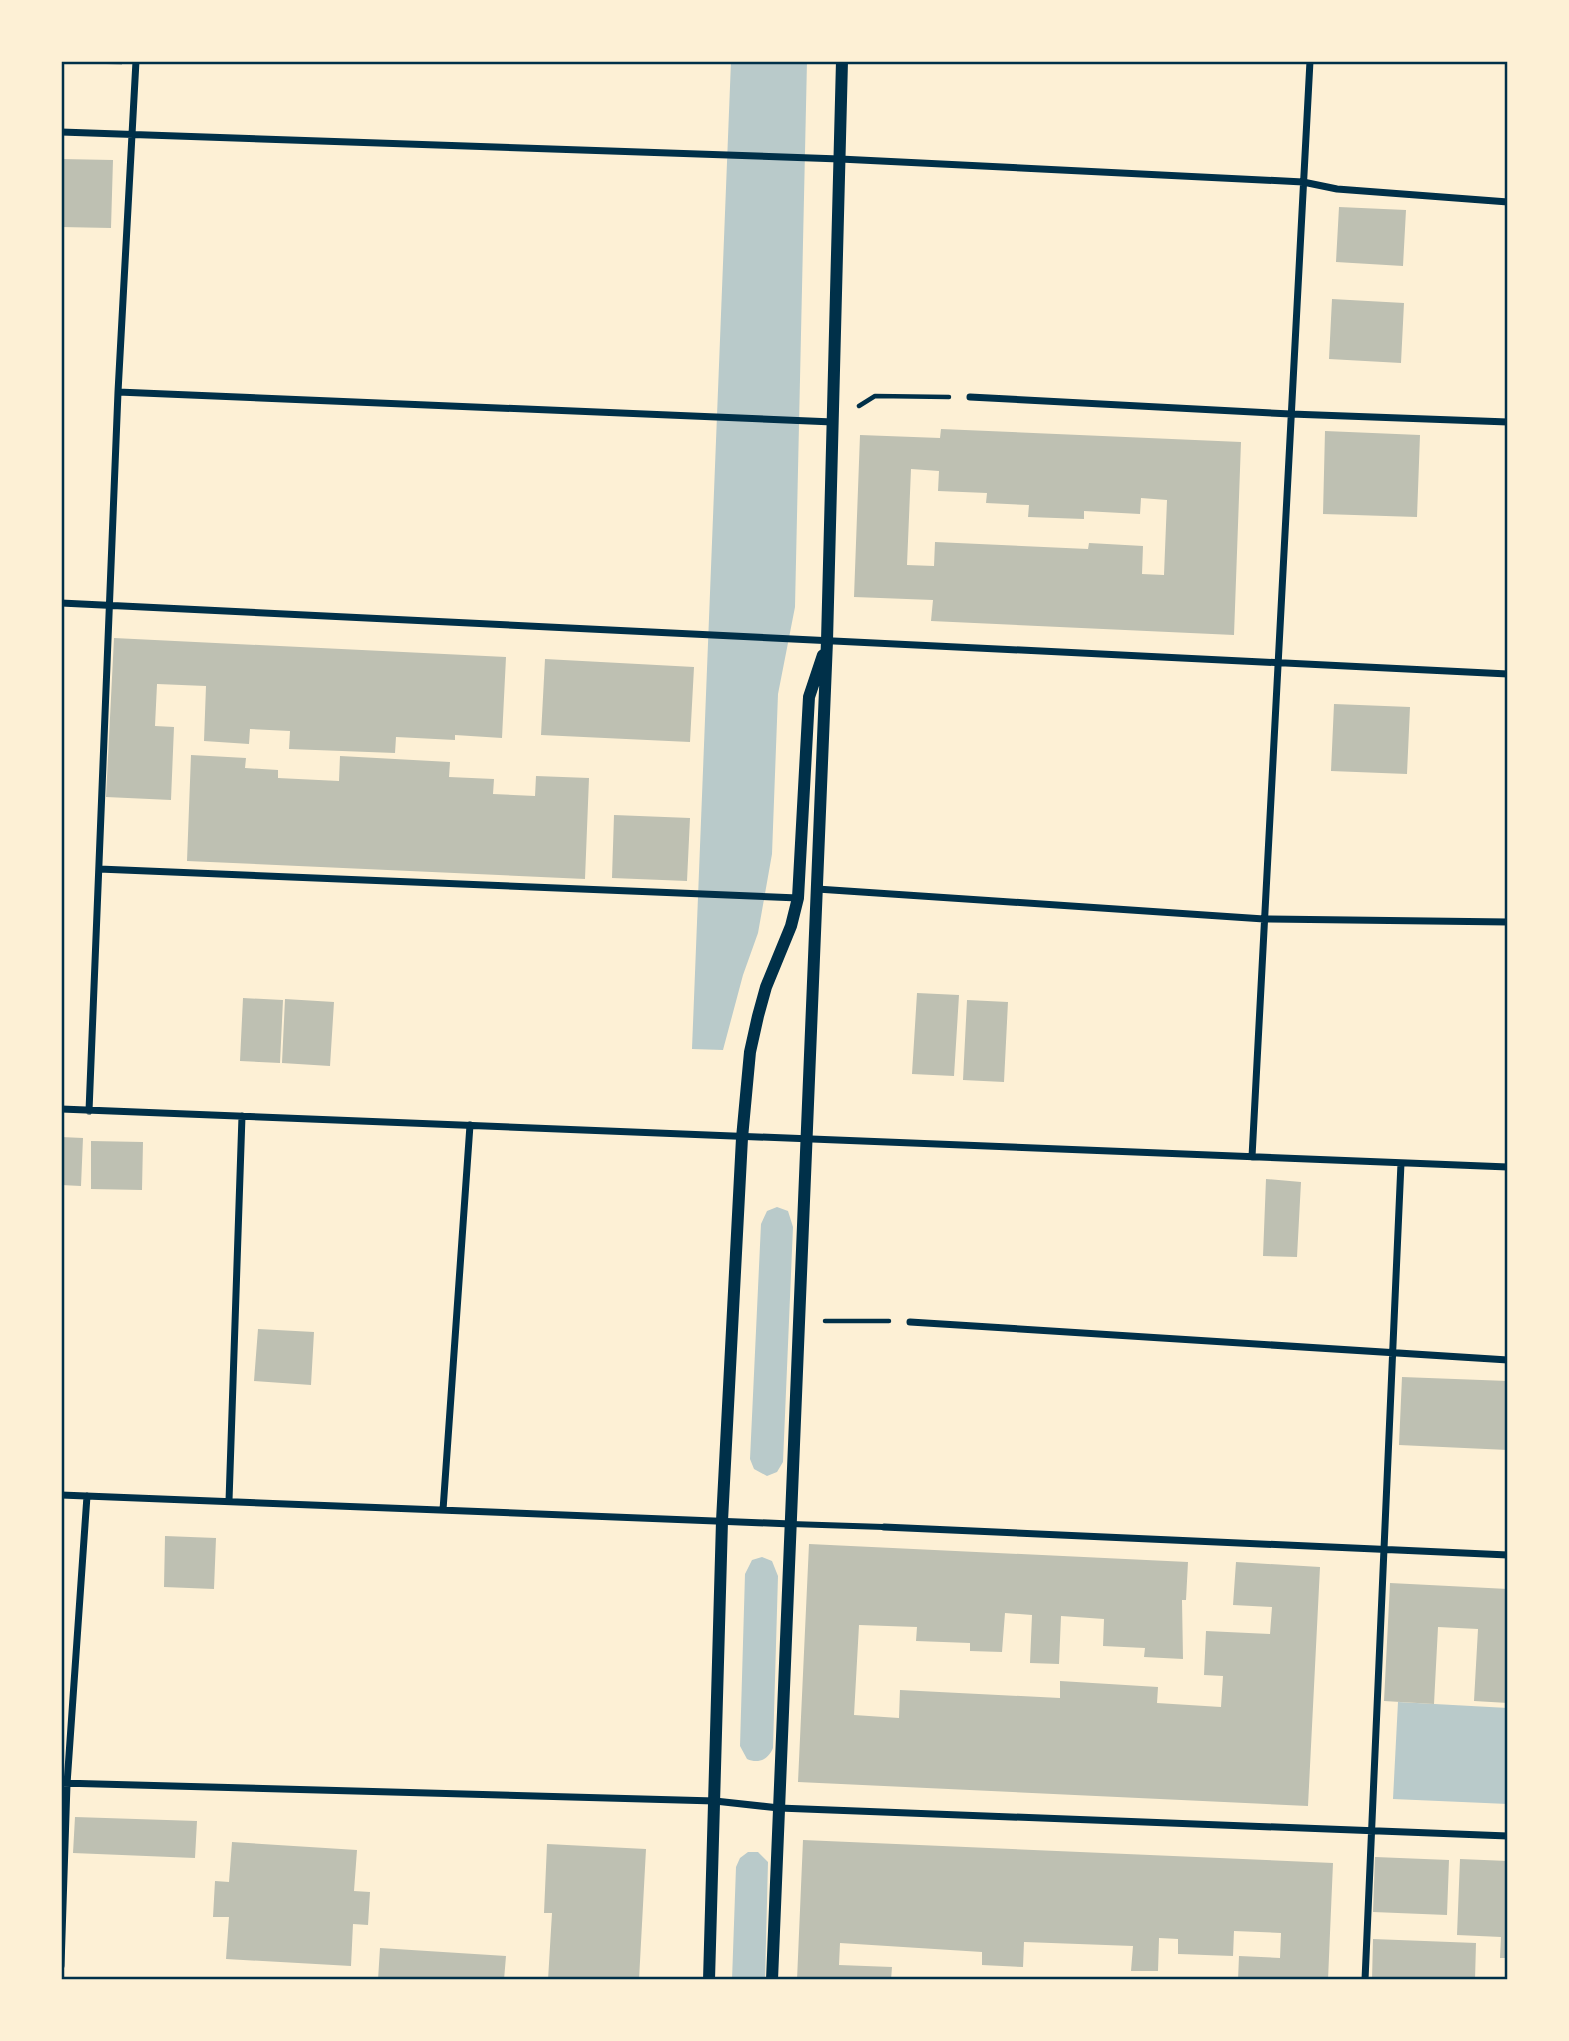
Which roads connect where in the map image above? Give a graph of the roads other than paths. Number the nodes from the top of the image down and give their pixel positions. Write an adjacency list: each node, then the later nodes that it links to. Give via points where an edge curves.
1 (135, 61): 5 (street)
2 (842, 61): 6 (street)
3 (1310, 61): 7 (street)
4 (61, 132): 5 (street)
5 (131, 135): 6 (street); 9 (street)
6 (840, 159): 7 (street); 12 (street)
7 (1303, 181): 8 (street, via 1337,189); 11 (street)
8 (1508, 202)
9 (118, 392): 12 (street); 15 (street)
10 (970, 397): 11 (street)
11 (1291, 414): 13 (street); 17 (street)
12 (833, 422): 16 (street)
13 (1508, 422)
14 (61, 603): 15 (street)
15 (112, 603): 16 (street); 19 (street)
16 (827, 641): 17 (street); 20 (street); 21 (street, via 809,697)
17 (1278, 663): 18 (street); 22 (street)
18 (1508, 674)
19 (99, 869): 21 (street); 25 (street)
20 (817, 889): 22 (street); 29 (street)
21 (798, 898): 28 (street, via 758,1016)
22 (1264, 919): 23 (street); 30 (street)
23 (1508, 922)
24 (61, 1109): 25 (street)
25 (89, 1111): 26 (street)
26 (242, 1116): 27 (street); 38 (street)
27 (470, 1125): 28 (street); 39 (street)
28 (742, 1138): 29 (street); 40 (street)
29 (807, 1140): 30 (street); 41 (street)
30 (1252, 1157): 31 (street)
31 (1401, 1163): 32 (street); 34 (street)
32 (1508, 1167)
33 (910, 1322): 34 (street)
34 (1393, 1354): 35 (street); 43 (street)
35 (1508, 1360)
36 (61, 1495): 37 (street)
37 (87, 1496): 38 (street); 45 (street)
38 (229, 1502): 39 (street)
39 (443, 1510): 40 (street)
40 (722, 1521): 41 (street); 46 (street)
41 (791, 1524): 42 (street); 47 (street)
42 (884, 1527): 43 (street)
43 (1384, 1549): 44 (street); 48 (street)
44 (1508, 1555)
45 (64, 1784): 46 (street); 50 (street)
46 (715, 1801): 47 (street); 51 (street)
47 (779, 1808): 48 (street); 52 (street)
48 (1372, 1830): 49 (street); 53 (street)
49 (1508, 1836)
50 (61, 1966)
51 (709, 1980)
52 (772, 1980)
53 (1365, 1980)

